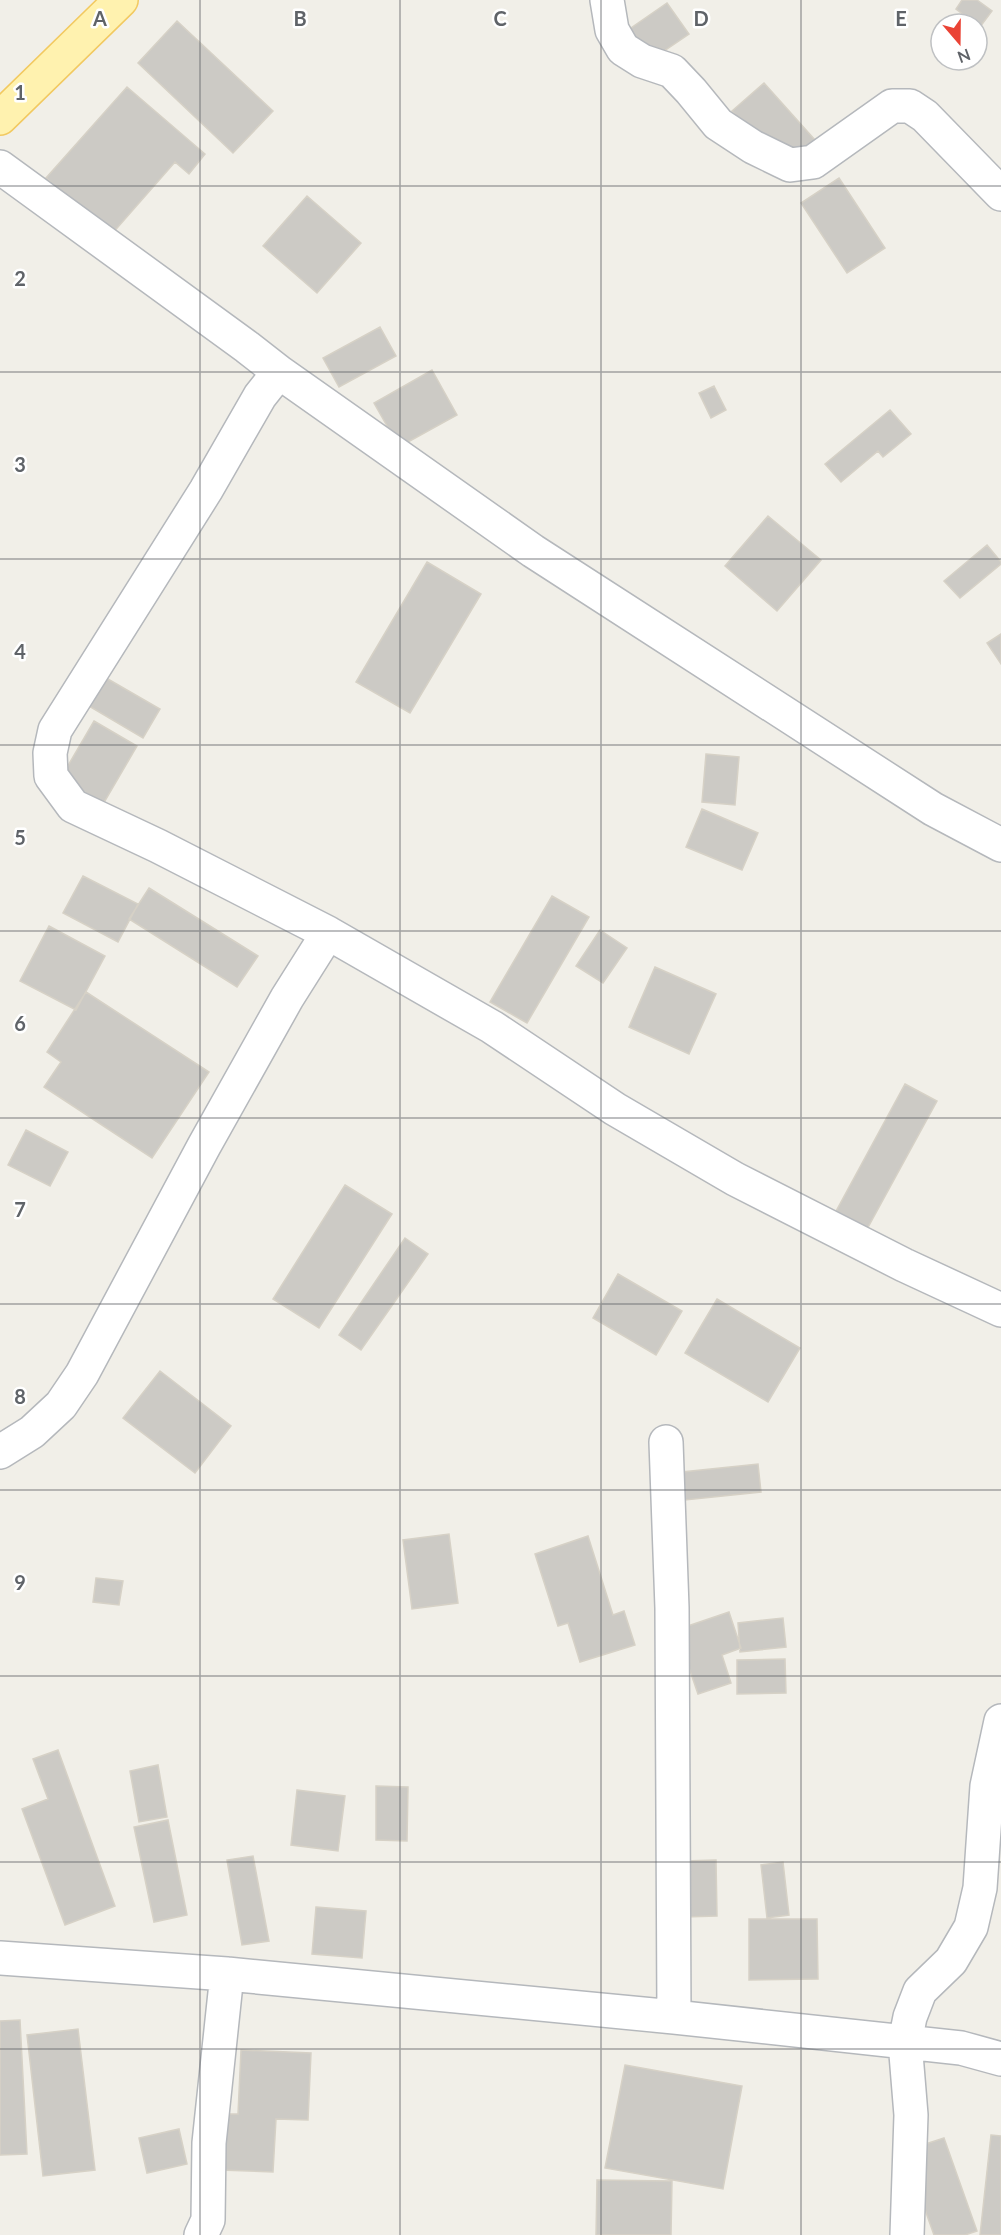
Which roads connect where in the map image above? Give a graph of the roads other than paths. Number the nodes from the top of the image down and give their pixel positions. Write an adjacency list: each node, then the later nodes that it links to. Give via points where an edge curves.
1 (121, 0): 3 (main road)
2 (607, 0): 5 (street, via 612,30 623,50 672,71 718,123 771,156 790,165 813,162 892,105 910,106 925,116)
3 (0, 118)
4 (0, 167): 6 (street)
5 (1001, 194)
6 (279, 372): 7 (street, via 533,551 933,809); 8 (street, via 260,396 206,490 55,730 51,776 73,806)
7 (1001, 845)
8 (328, 933): 9 (street, via 492,1027 615,1109 735,1179); 11 (street, via 204,1146 82,1374 61,1405 32,1432)
9 (1001, 1311)
10 (666, 1442): 15 (street, via 672,1608)
11 (0, 1452)
12 (1001, 1721): 16 (street, via 987,1786 980,1888 971,1927 951,1961 920,1991)
13 (0, 1958): 14 (street)
14 (227, 1974): 15 (street); 18 (street, via 210,2143 208,2220)
15 (674, 2017): 16 (street)
16 (904, 2042): 17 (street, via 961,2048); 19 (street, via 911,2115)
17 (1001, 2059)
18 (201, 2235)
19 (907, 2235)

